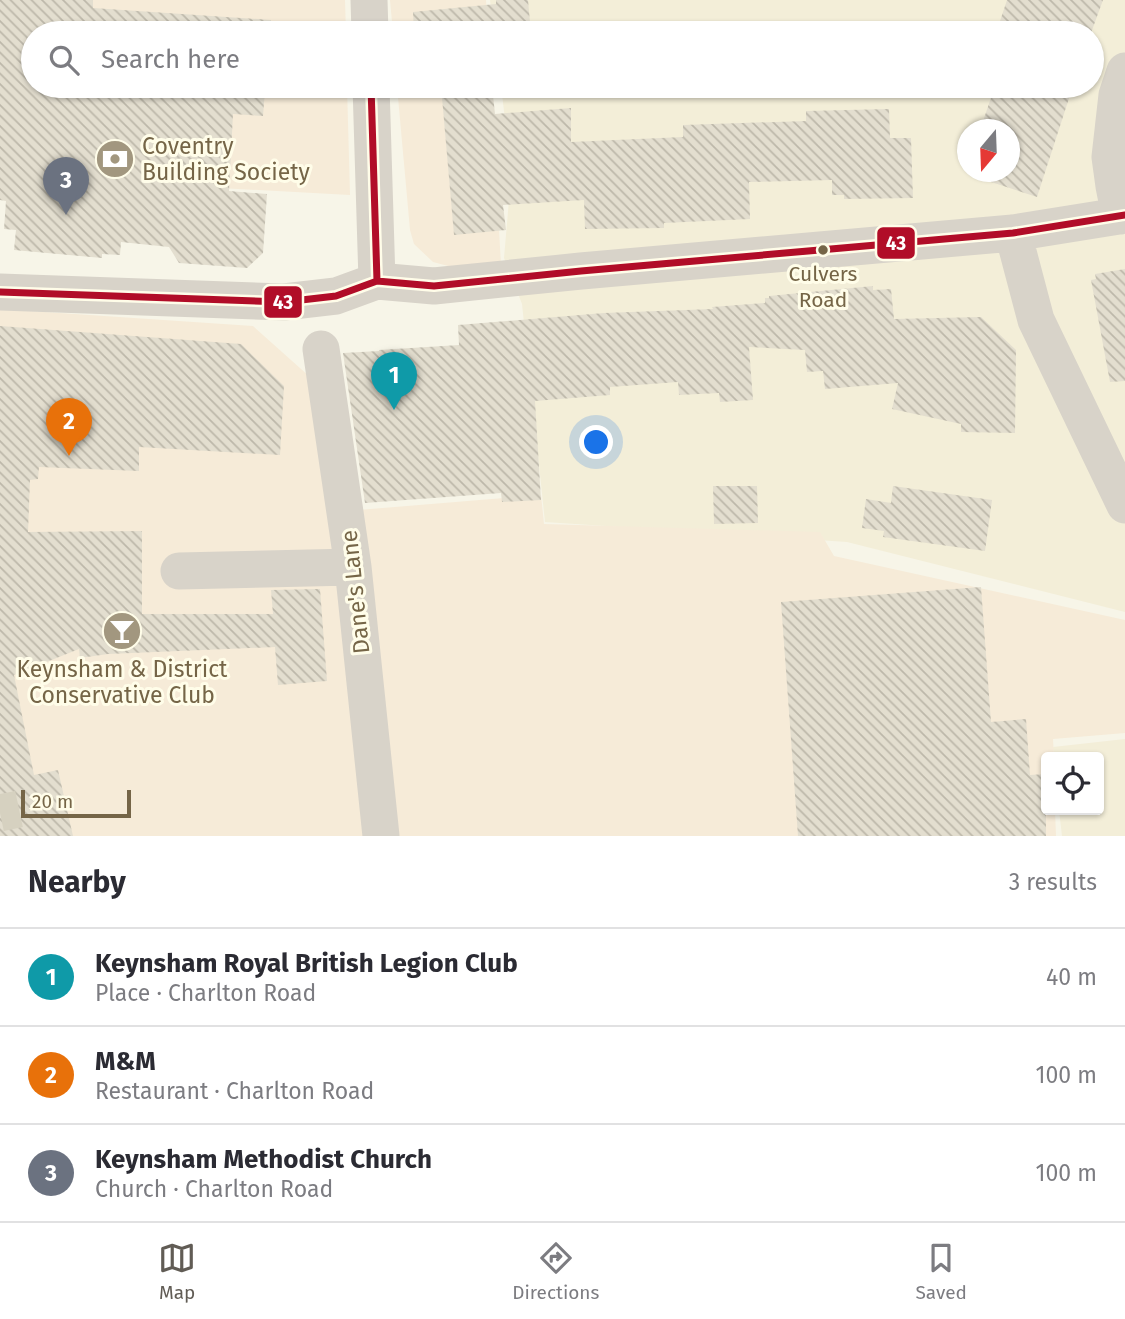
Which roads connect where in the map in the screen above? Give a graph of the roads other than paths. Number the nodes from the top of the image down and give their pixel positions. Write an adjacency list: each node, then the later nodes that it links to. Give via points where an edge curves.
1 (369, 0): 2 (street)
2 (370, 21)
3 (1125, 71): 5 (street, via 1117,95 1110,157)
4 (371, 98): 7 (street)
5 (1122, 215): 6 (street)
6 (1013, 233): 7 (street, via 434,286); 12 (street, via 1036,320)
7 (377, 281): 9 (street)
8 (0, 292): 10 (street)
9 (336, 296): 10 (street); 11 (street, Dane's Lane)
10 (284, 302): 11 (street, Dane's Lane)
11 (321, 349): 13 (street, Dane's Lane)
12 (1125, 505)
13 (353, 567): 14 (street); 15 (street, Dane's Lane)
14 (179, 570)
15 (382, 836)

